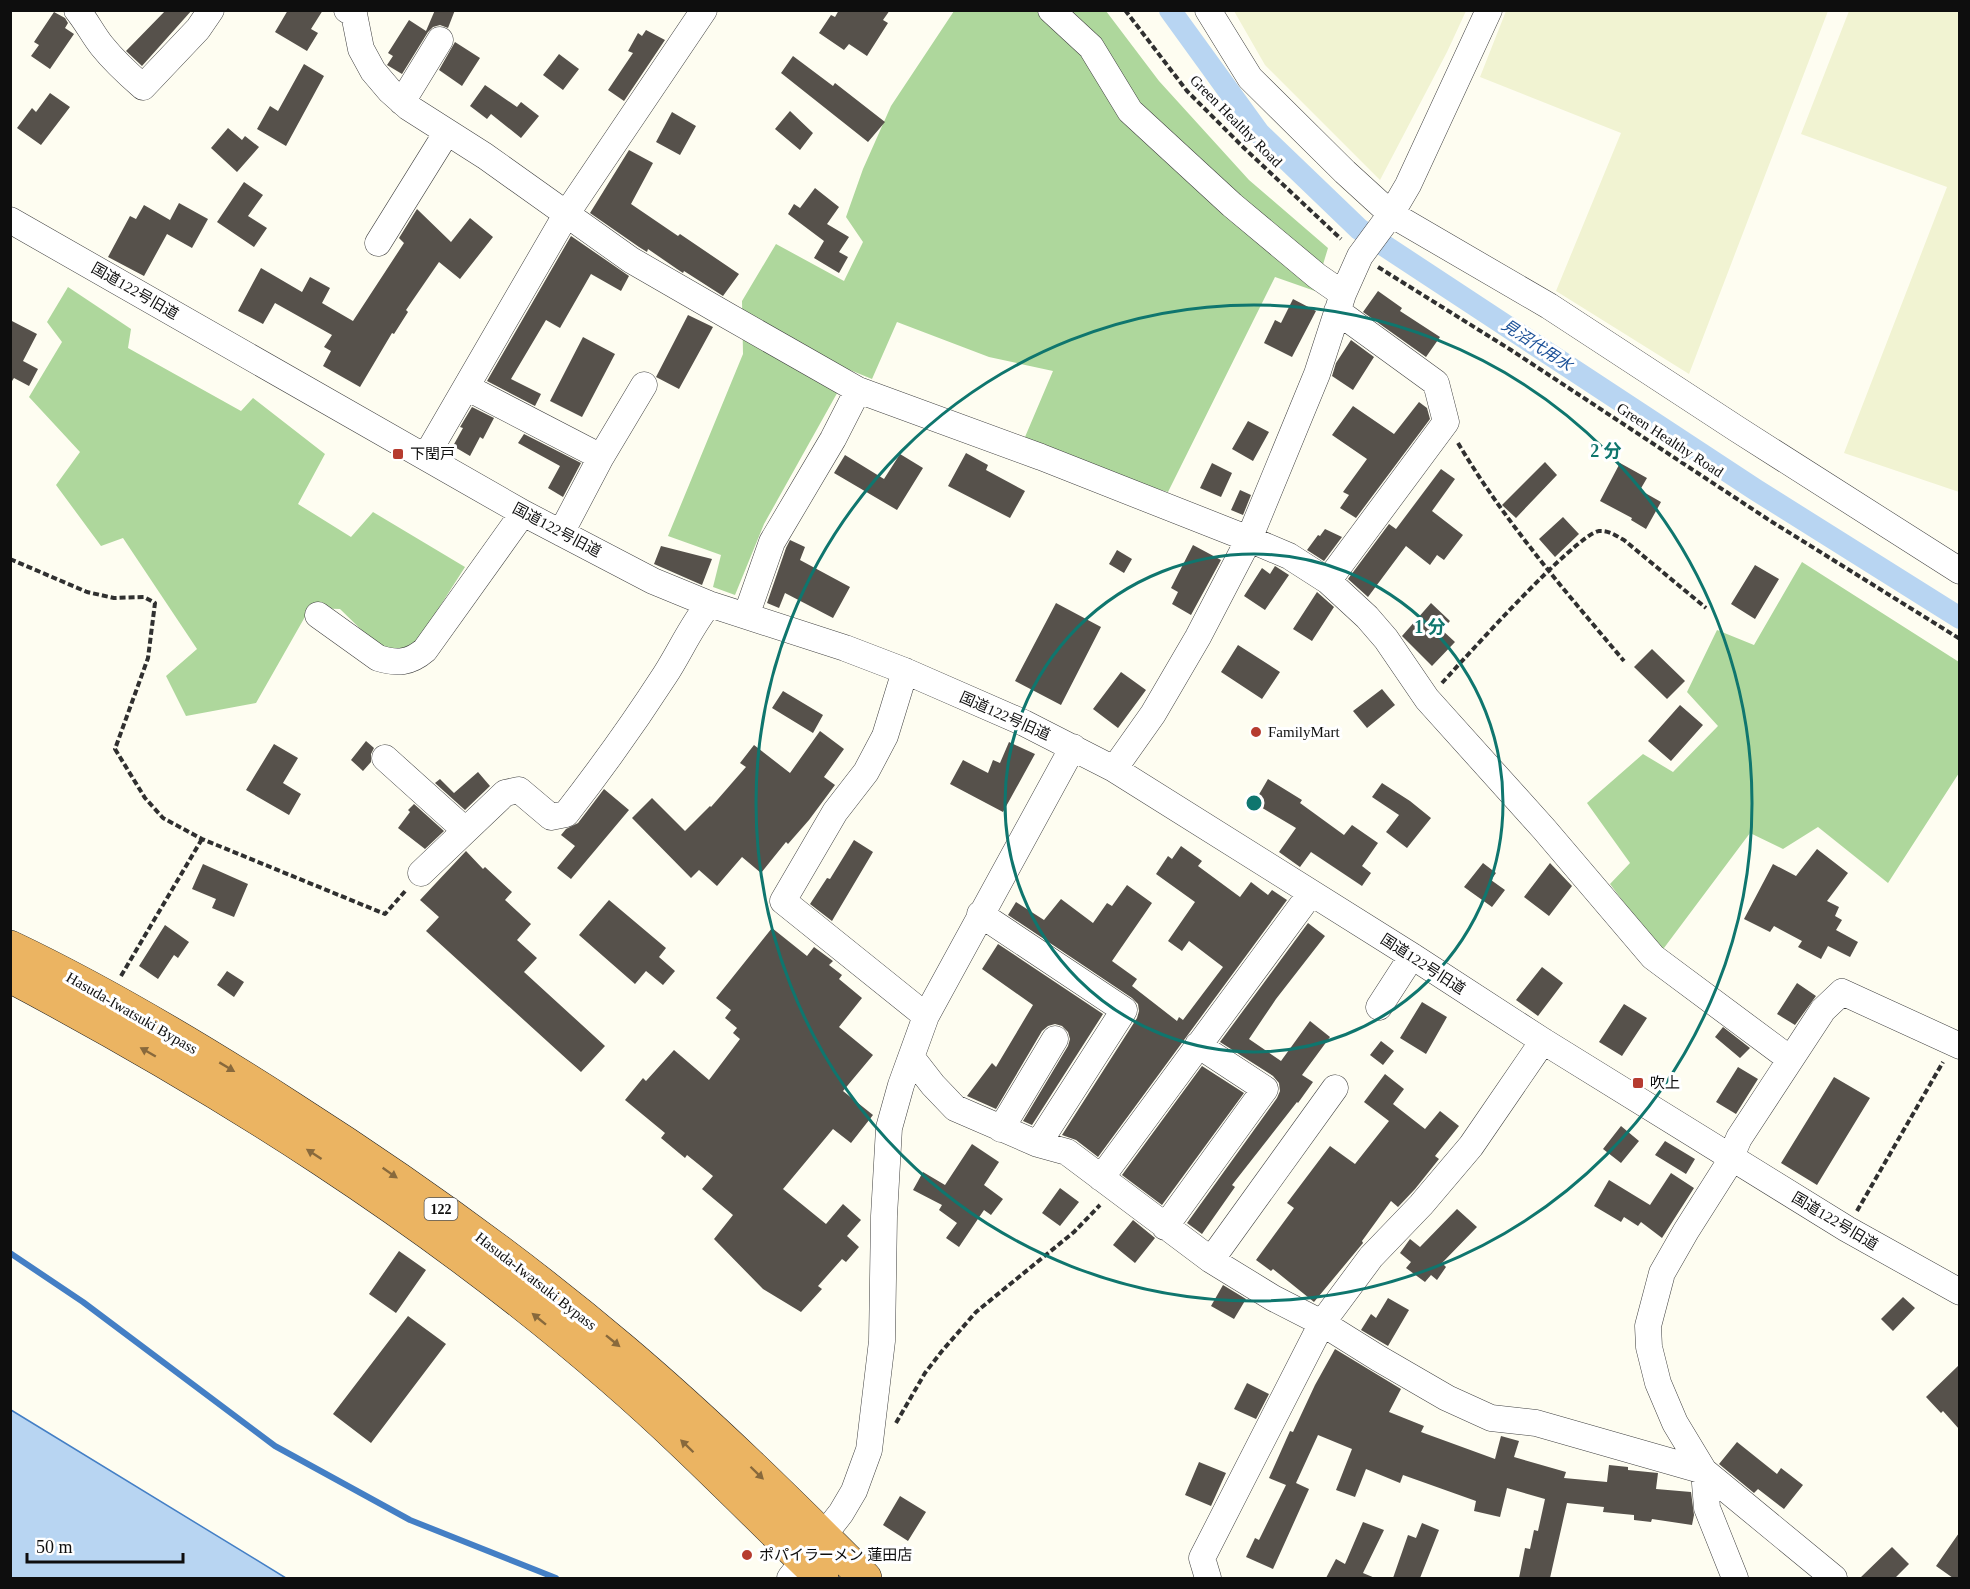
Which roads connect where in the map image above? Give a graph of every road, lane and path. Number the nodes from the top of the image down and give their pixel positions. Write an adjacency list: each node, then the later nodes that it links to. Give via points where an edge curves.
1 (78, 10): 2 (street, via 101,46 143,87)
2 (211, 10)
3 (704, 10): 12 (street)
4 (1051, 10): 18 (street, via 1091,47 1130,111 1317,276)
5 (1125, 10): 15 (path, Green Healthy Road, via 1187,91)
6 (1208, 10): 13 (street, via 1250,78)
7 (1489, 10): 13 (street, via 1408,185)
8 (350, 12): 10 (street, via 360,49)
9 (441, 40): 10 (street)
10 (402, 102): 11 (street)
11 (447, 132): 12 (street); 16 (street)
12 (567, 213): 20 (street); 21 (street, via 631,260)
13 (1388, 218): 17 (street); 30 (street, via 1549,306)
14 (10, 220): 23 (street, 国道122号旧道)
15 (1341, 239)
16 (378, 243)
17 (1368, 258): 18 (street); 36 (path, Green Healthy Road)
18 (1340, 303): 22 (street, via 1436,383); 27 (street, via 1317,374)
19 (644, 385): 24 (street)
20 (466, 387): 23 (street); 24 (street)
21 (858, 390): 27 (street); 35 (street, via 772,542)
22 (1446, 422): 29 (path, via 1477,475); 31 (street)
23 (426, 456): 25 (street, 国道122号旧道)
24 (601, 457): 26 (street)
25 (524, 513): 26 (street, 国道122号旧道); 34 (street, via 415,659 403,662 378,658)
26 (561, 533): 32 (street, 国道122号旧道, via 653,581)
27 (1249, 539): 31 (street, via 1289,556); 42 (street, via 1153,714)
28 (10, 560): 44 (path, via 87,592 114,598 144,597 155,603 148,658 115,749 145,798 163,818)
29 (1548, 571): 33 (path, via 1583,539 1597,531 1610,532); 37 (path); 39 (path)
30 (1959, 571)
31 (1328, 581): 39 (street, via 1386,639)
32 (709, 604): 35 (street, 国道122号旧道); 43 (street, via 621,743 566,814 551,817 519,790 505,793)
33 (1706, 608)
34 (318, 615)
35 (746, 616): 38 (street, 国道122号旧道)
36 (1959, 639)
37 (1624, 661)
38 (905, 671): 40 (street, 国道122号旧道); 53 (street, via 881,745 835,812 783,900)
39 (1427, 699): 59 (street, via 1653,957)
40 (1073, 747): 42 (street, 国道122号旧道); 47 (street)
41 (385, 758): 43 (street)
42 (1114, 769): 46 (street, 国道122号旧道)
43 (465, 830): 45 (street)
44 (202, 839): 45 (path, via 385,914); 51 (path)
45 (421, 873)
46 (1311, 893): 49 (street, 国道122号旧道); 56 (street)
47 (980, 914): 53 (street); 62 (street, via 1124,1010)
48 (10, 947): 51 (highway, Hasuda-Iwatsuki Bypass / 122)
49 (1412, 956): 52 (street); 55 (street, 国道122号旧道)
50 (10, 975): 72 (highway, Hasuda-Iwatsuki Bypass / 122, one-way to 50, via 610,1376 453,1250 232,1101)
51 (109, 997): 72 (highway, Hasuda-Iwatsuki Bypass / 122, one-way to 72, via 363,1154 470,1230 624,1350 704,1423)
52 (1378, 1006)
53 (926, 1016): 58 (street)
54 (1055, 1040): 61 (street)
55 (1543, 1041): 63 (street, 国道122号旧道); 69 (street, via 1471,1146 1371,1257)
56 (1198, 1045): 64 (street); 65 (street, via 1265,1089)
57 (1957, 1045): 59 (street, via 1842,992 1822,1010); 66 (path)
58 (912, 1058): 61 (street, via 955,1108); 70 (street, via 889,1128 882,1341)
59 (1790, 1059): 63 (street)
60 (1335, 1088): 67 (street)
61 (1001, 1129): 62 (street)
62 (1038, 1144): 64 (street, via 1067,1152)
63 (1730, 1156): 66 (street, 国道122号旧道); 71 (street, via 1662,1273 1648,1326 1658,1383 1675,1423)
64 (1108, 1184): 65 (street); 70 (path, via 1074,1232 976,1312 925,1373 889,1435)
65 (1165, 1227): 67 (street)
66 (1847, 1229): 68 (street, 国道122号旧道)
67 (1211, 1260): 69 (street)
68 (1959, 1292)
69 (1322, 1323): 71 (street, via 1447,1398 1491,1418 1536,1423); 74 (street, via 1202,1558)
70 (869, 1450): 72 (street, via 854,1491)
71 (1704, 1471): 75 (street, via 1707,1508); 76 (street)
72 (810, 1564): 73 (highway, Hasuda-Iwatsuki Bypass / 122)
73 (865, 1578)
74 (1208, 1578)
75 (1735, 1578)
76 (1834, 1578)

